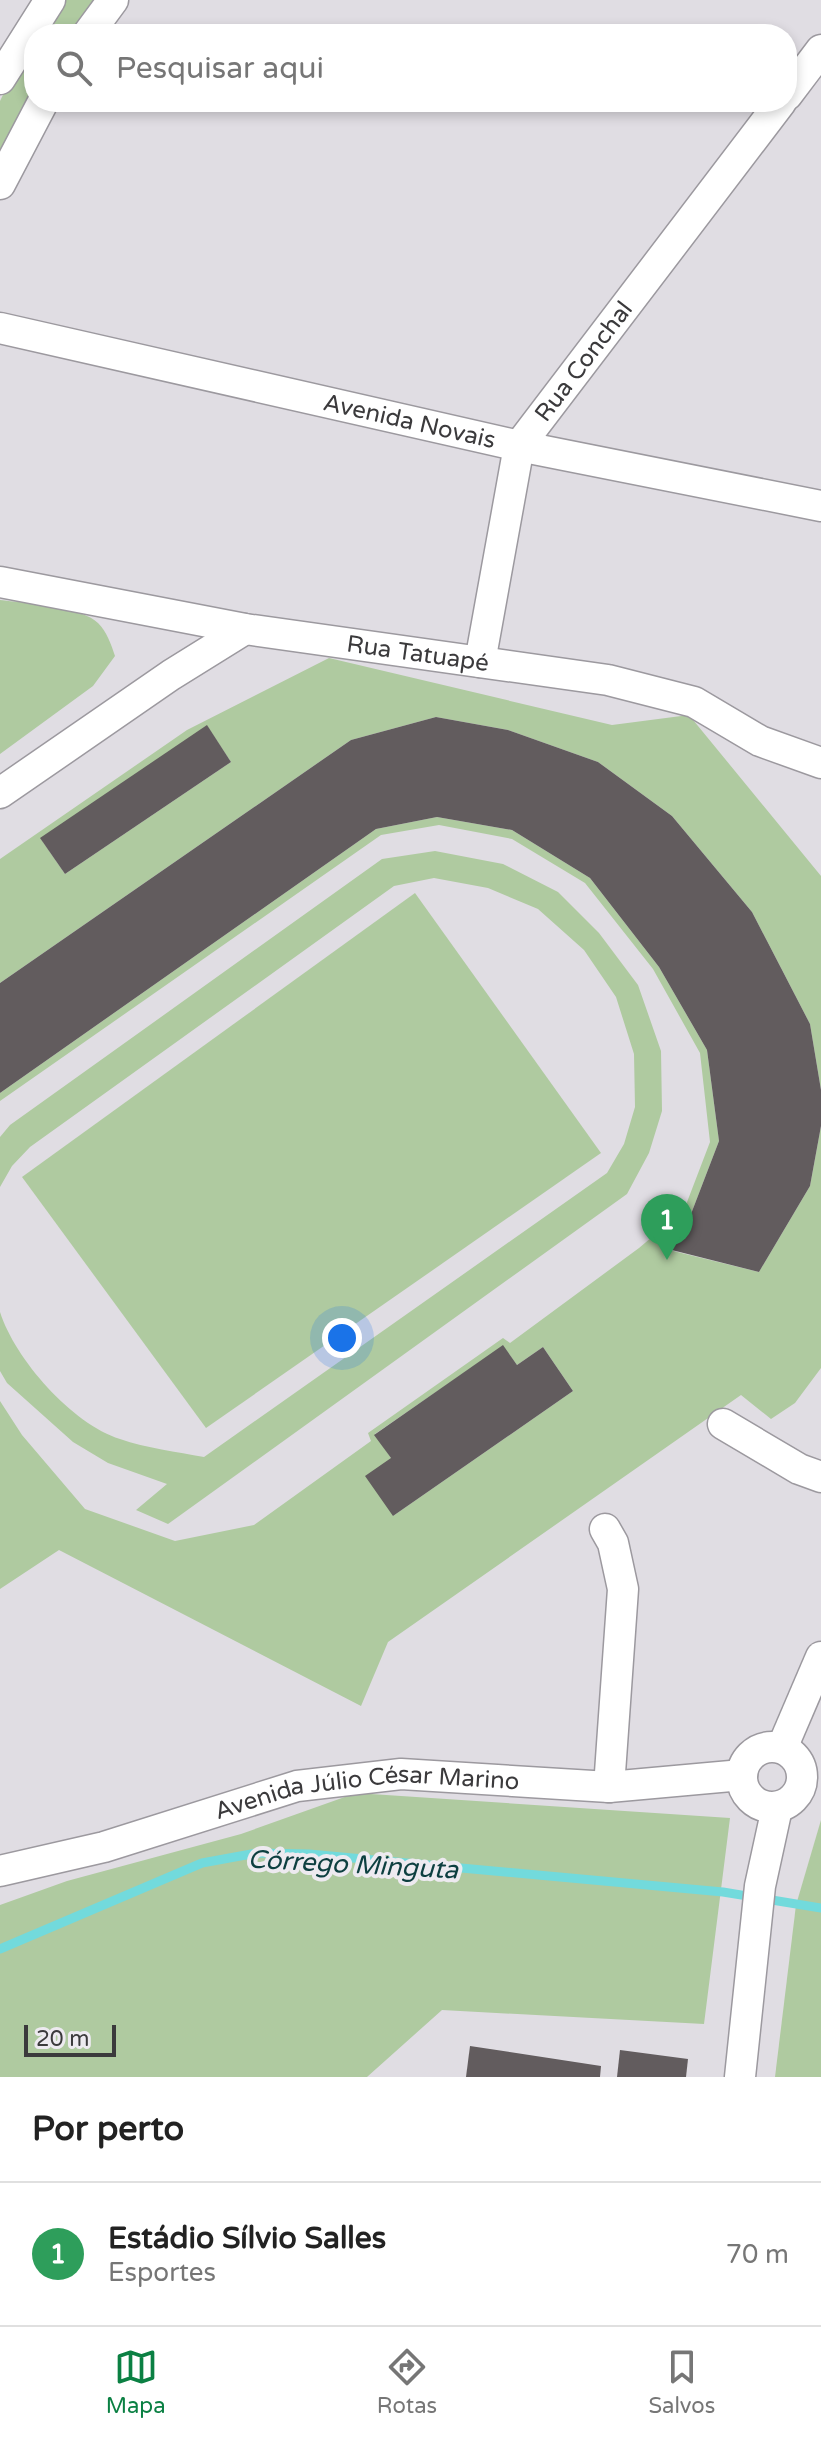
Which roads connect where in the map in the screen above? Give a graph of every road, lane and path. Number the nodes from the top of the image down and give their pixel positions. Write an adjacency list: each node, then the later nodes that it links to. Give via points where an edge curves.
1 (50, 0): 3 (street)
2 (113, 0): 4 (street)
3 (35, 24)
4 (95, 24)
5 (24, 41): 7 (street)
6 (821, 50): 8 (street)
7 (0, 79)
8 (797, 82)
9 (38, 112): 11 (street)
10 (773, 112): 13 (street, Rua Conchal)
11 (0, 184)
12 (0, 328): 13 (street, Avenida Novais)
13 (519, 446): 14 (street, Avenida Novais); 17 (street, Rua Conchal)
14 (821, 506)
15 (0, 582): 16 (street, Rua Tatuapé)
16 (245, 629): 17 (street, Rua Tatuapé); 19 (street)
17 (480, 662): 18 (street, Rua Tatuapé, via 608,680 694,702 760,741)
18 (821, 763)
19 (0, 793)
20 (723, 1424): 21 (street)
21 (821, 1477)
22 (605, 1529): 27 (street, via 623,1589)
23 (821, 1657): 24 (street)
24 (782, 1748): 25 (street, via 755,1751); 26 (street, via 794,1755)
25 (742, 1775): 27 (street, Avenida Júlio César Marino); 28 (street, via 751,1799)
26 (812, 1781): 28 (street)
27 (609, 1787): 29 (street, Avenida Júlio César Marino, via 401,1774 297,1786 104,1847)
28 (777, 1808): 30 (street, via 758,1899)
29 (0, 1871)
30 (740, 2077)

